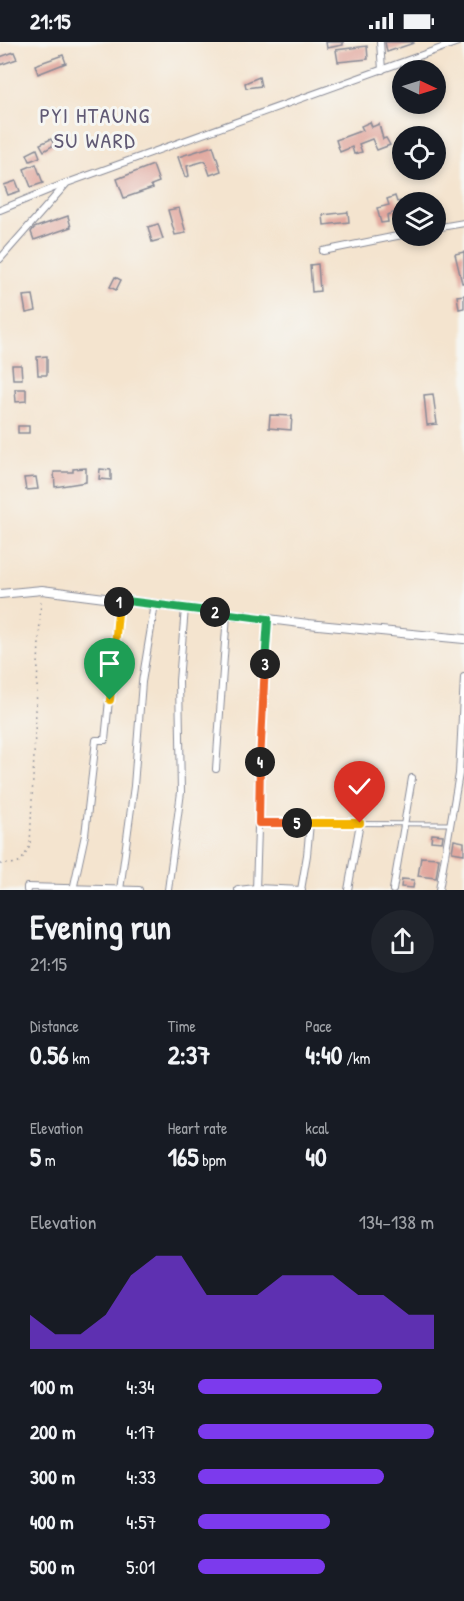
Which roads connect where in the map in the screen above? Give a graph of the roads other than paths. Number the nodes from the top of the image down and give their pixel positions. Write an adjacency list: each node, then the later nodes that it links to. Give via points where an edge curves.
1 (380, 42): 3 (street)
2 (458, 42): 3 (street)
3 (382, 70): 4 (street)
4 (67, 183): 5 (street); 10 (street)
5 (0, 210)
6 (464, 223): 7 (street)
7 (446, 226)
8 (392, 237): 9 (street)
9 (323, 251)
10 (0, 259)
11 (0, 594): 12 (street, via 42,590)
12 (119, 600): 13 (street); 27 (street, via 105,740 96,740 85,835)
13 (155, 604): 14 (street); 30 (street, via 142,682)
14 (185, 608): 15 (street); 32 (street, via 179,681 181,792)
15 (227, 614): 16 (street); 19 (street)
16 (464, 639)
17 (464, 677): 20 (street)
18 (260, 766): 22 (street)
19 (216, 769)
20 (461, 774): 26 (street)
21 (412, 778): 25 (street)
22 (259, 823): 23 (lane); 28 (street)
23 (310, 823): 24 (lane); 34 (street)
24 (360, 823): 25 (lane); 35 (street)
25 (404, 823): 26 (lane); 36 (street)
26 (452, 824): 37 (street)
27 (73, 888): 29 (street); 30 (street)
28 (256, 889): 33 (street); 34 (street)
29 (27, 890)
30 (121, 890): 31 (street)
31 (139, 890)
32 (168, 890)
33 (238, 890)
34 (301, 890)
35 (348, 890)
36 (393, 890)
37 (439, 890)

